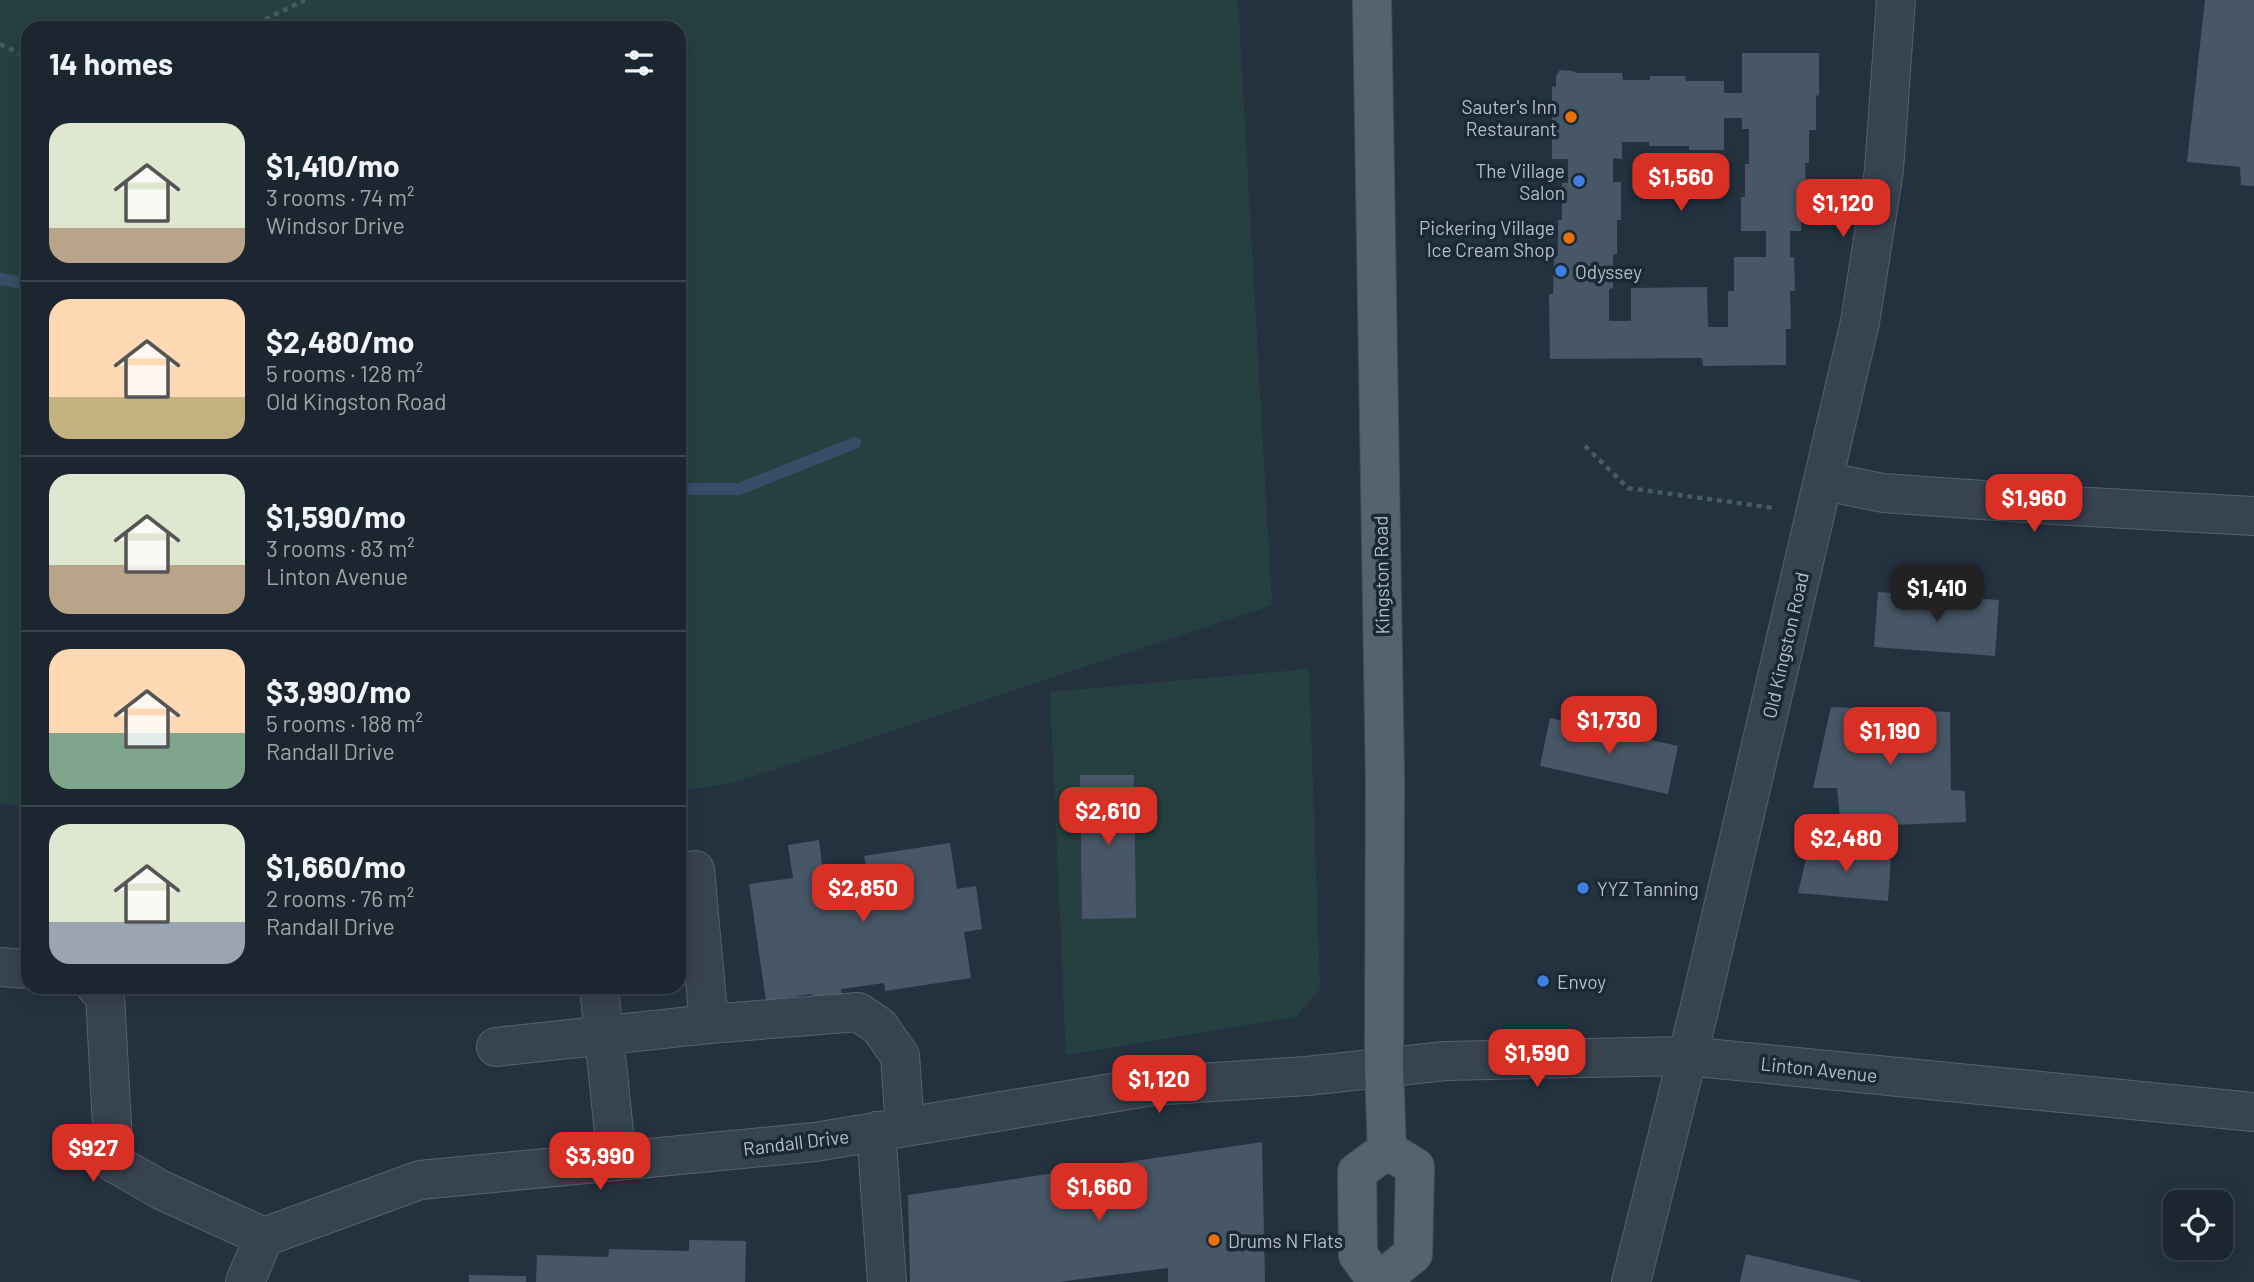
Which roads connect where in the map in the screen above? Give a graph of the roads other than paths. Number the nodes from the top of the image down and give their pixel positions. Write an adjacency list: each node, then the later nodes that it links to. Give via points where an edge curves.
1 (1372, 0): 14 (main road, Kingston Road, via 1385,780)
2 (1896, 0): 3 (street, Old Kingston Road, via 1884,170 1860,322)
3 (1824, 481): 4 (street, via 1883,493); 13 (street, Old Kingston Road)
4 (2254, 516)
5 (686, 872): 10 (street, via 695,870)
6 (0, 967): 7 (street)
7 (21, 968)
8 (102, 994): 19 (street, via 114,1163)
9 (599, 994): 11 (street)
10 (709, 1024): 11 (street); 16 (street, via 858,1012 879,1026 900,1056)
11 (604, 1035): 12 (street); 18 (street)
12 (496, 1047)
13 (1686, 1056): 14 (street, Linton Avenue, via 1445,1061); 15 (street, Linton Avenue); 23 (street, Old Kingston Road)
14 (1384, 1068): 16 (street, Randall Drive, via 1153,1086); 17 (main road, Kingston Road)
15 (2254, 1112)
16 (890, 1129): 18 (street, Randall Drive, via 815,1142); 21 (street)
17 (1387, 1150): 22 (main road, via 1357,1172 1358,1255); 22 (main road, via 1415,1167 1413,1254)
18 (617, 1161): 19 (street, Randall Drive, via 420,1180)
19 (264, 1237): 20 (street)
20 (244, 1282)
21 (887, 1282)
22 (1379, 1282)
23 (1631, 1282)

